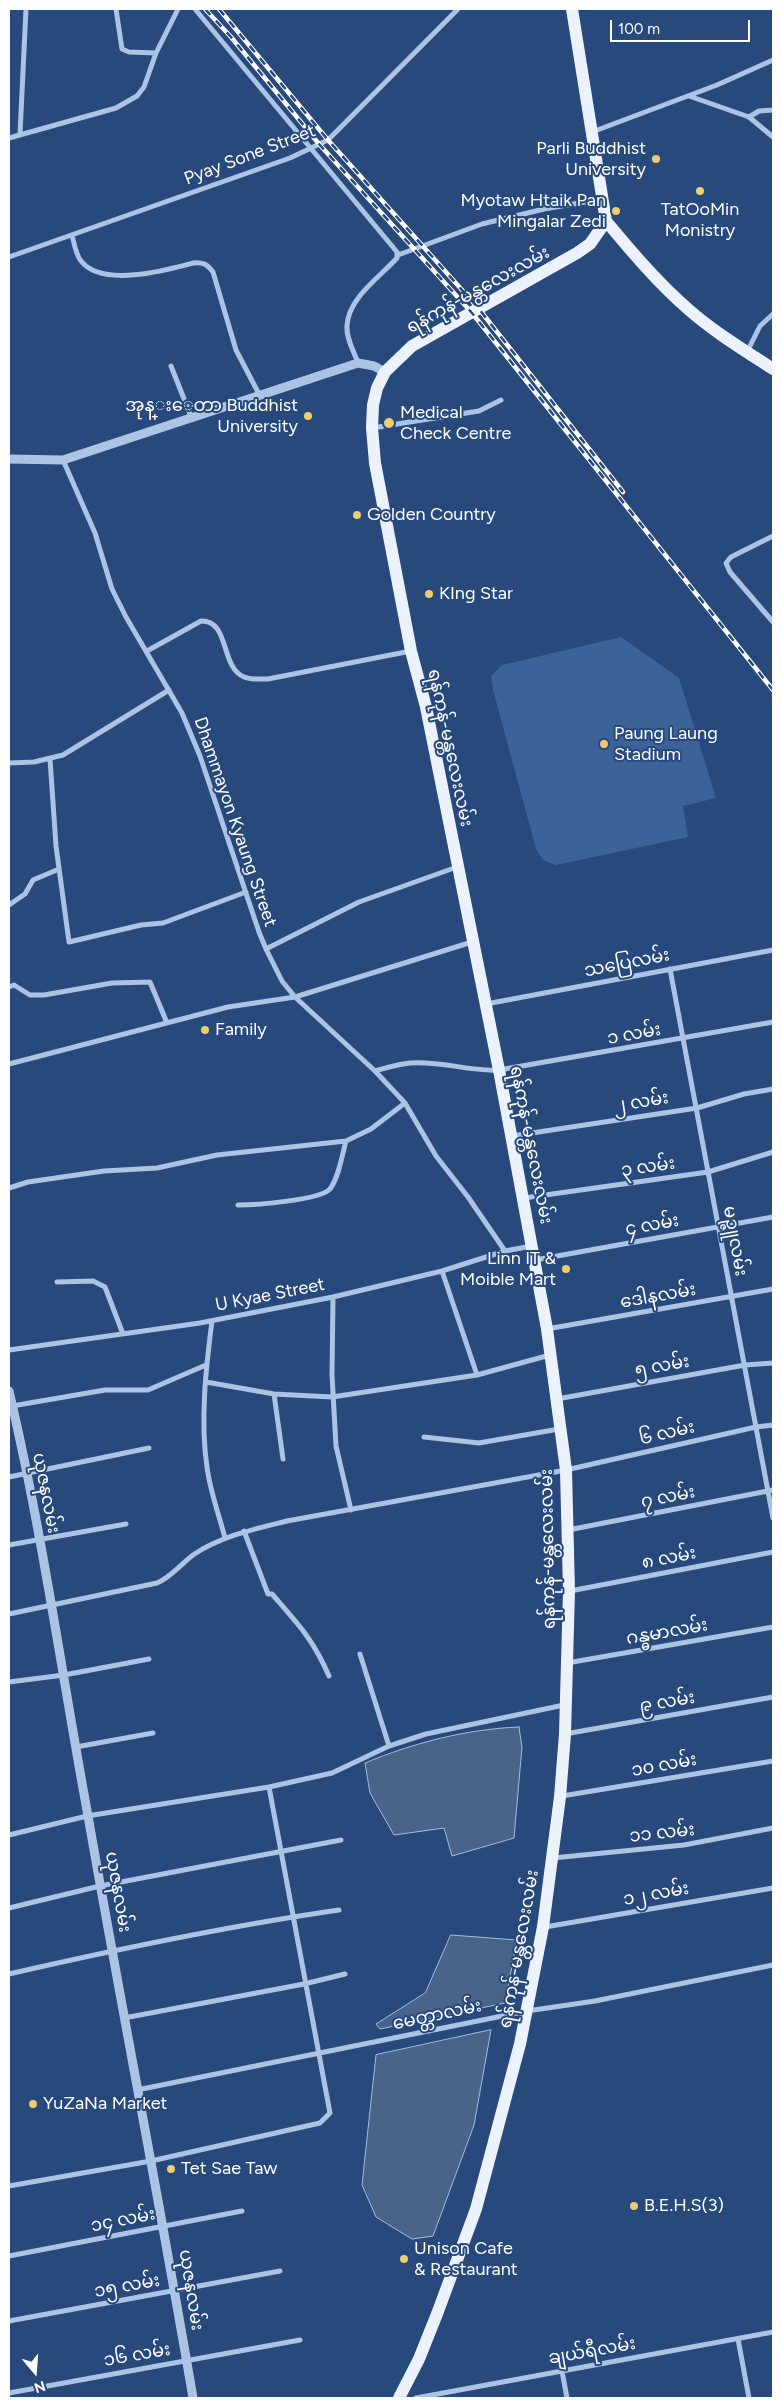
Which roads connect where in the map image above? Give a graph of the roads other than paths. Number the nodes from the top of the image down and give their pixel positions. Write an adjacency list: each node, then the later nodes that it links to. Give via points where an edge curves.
1 (26, 9): 13 (street)
2 (116, 9): 7 (street, via 122,49)
3 (178, 9): 7 (street)
4 (195, 9): 16 (street)
5 (458, 9): 16 (street, Pyay Sone Street, via 328,140)
6 (572, 9): 12 (main road)
7 (156, 53): 13 (street, via 144,87 127,103)
8 (773, 60): 9 (street)
9 (688, 96): 11 (street); 12 (street)
10 (773, 110): 11 (street, via 758,111)
11 (749, 117): 14 (street)
12 (592, 132): 17 (main road)
13 (20, 134): 15 (street)
14 (773, 137)
15 (9, 138)
16 (310, 148): 19 (street, Pyay Sone Street, via 290,158); 20 (street)
17 (604, 199): 18 (main road); 20 (street, via 482,224)
18 (606, 221): 23 (main road, via 688,309); 27 (main road, ရန်ကုန်-မန္တလေးလမ်း, via 590,244 578,253 412,346)
19 (72, 235): 21 (street, Pyay Sone Street); 28 (street, via 80,260 98,272 136,276 194,263 208,265 213,272 236,350)
20 (398, 255): 24 (street, via 372,282 349,317 346,327)
21 (9, 257)
22 (773, 314): 23 (street, via 760,326)
23 (747, 352): 26 (main road)
24 (358, 363): 27 (street); 28 (street)
25 (172, 366): 30 (street)
26 (773, 369)
27 (385, 372): 31 (main road, ရန်ကုန်-မန္တလေးလမ်း, via 373,405)
28 (260, 396): 30 (street)
29 (501, 400): 31 (street, via 472,412)
30 (192, 419): 33 (street)
31 (372, 428): 36 (main road, ရန်ကုန်-မန္တလေးလမ်း, via 375,463)
32 (9, 459): 33 (street)
33 (63, 460): 37 (street, Dhammayon Kyaung Street, via 95,533 112,589)
34 (773, 536): 35 (street, via 731,556 726,564)
35 (773, 622)
36 (412, 651): 37 (street, via 268,679 253,679 237,672 217,628 201,621); 41 (main road, ရန်ကုန်-မန္တလေးလမ်း)
37 (147, 652): 38 (street, Dhammayon Kyaung Street)
38 (169, 690): 39 (street, via 79,746); 43 (street, Dhammayon Kyaung Street, via 200,756)
39 (50, 759): 40 (street); 42 (street)
40 (9, 763)
41 (457, 867): 45 (main road, ရန်ကုန်-မန္တလေးလမ်း); 46 (street, Dhammayon Kyaung Street, via 359,902)
42 (59, 869): 43 (street, via 69,942 163,922); 44 (street, via 33,880 25,894)
43 (246, 892): 46 (street, Dhammayon Kyaung Street)
44 (9, 905)
45 (472, 942): 50 (street); 51 (main road, ရန်ကုန်-မန္တလေးလမ်း)
46 (266, 949): 50 (street, Dhammayon Kyaung Street, via 282,982)
47 (773, 950): 48 (street, သပြေလမ်း)
48 (670, 969): 51 (street, သပြေလမ်း); 54 (street, မဉ္ဇူလမ်း)
49 (9, 986): 53 (street, via 30,995 44,995 112,983 150,982)
50 (295, 997): 53 (street, via 228,1007); 57 (street, Dhammayon Kyaung Street)
51 (486, 1004): 56 (main road, ရန်ကုန်-မန္တလေးလမ်း)
52 (773, 1022): 54 (street, ၁ လမ်း)
53 (167, 1023): 55 (street)
54 (683, 1039): 56 (street, ၁ လမ်း); 60 (street, မဉ္ဇူလမ်း)
55 (9, 1064)
56 (499, 1070): 57 (street, ၁ လမ်း, via 408,1063); 61 (main road, ရန်ကုန်-မန္တလေးလမ်း)
57 (375, 1071): 59 (street, Dhammayon Kyaung Street)
58 (773, 1089): 60 (street, ၂ လမ်း)
59 (406, 1103): 62 (street); 71 (street, Dhammayon Kyaung Street, via 436,1156)
60 (697, 1108): 61 (street, ၂ လမ်း); 64 (street, မဉ္ဇူလမ်း)
61 (512, 1136): 66 (main road, ရန်ကုန်-မန္တလေးလမ်း)
62 (346, 1141): 65 (street, via 217,1155 156,1168 38,1180); 67 (street, via 334,1181 326,1194 311,1199)
63 (773, 1152): 64 (street, ၃ လမ်း)
64 (708, 1172): 66 (street, ၃ လမ်း); 69 (street, မဉ္ဇူလမ်း)
65 (9, 1188)
66 (524, 1198): 70 (main road, ရန်ကုန်-မန္တလေးလမ်း)
67 (238, 1205)
68 (773, 1217): 69 (street, ၄ လမ်း)
69 (719, 1227): 72 (street, ၄ လမ်း); 77 (street, မဉ္ဇူလမ်း)
70 (532, 1246): 71 (street, U Kyae Street); 72 (main road, ရန်ကုန်-မန္တလေးလမ်း)
71 (505, 1251): 73 (street, U Kyae Street)
72 (535, 1260): 79 (main road, ရန်ကုန်-မန္တလေးလမ်း)
73 (442, 1270): 76 (street, U Kyae Street); 86 (street)
74 (57, 1282): 80 (street, via 93,1281 105,1287)
75 (773, 1290): 77 (street, ဒေါနလမ်း)
76 (332, 1297): 78 (street, U Kyae Street); 90 (street)
77 (732, 1297): 79 (street, ဒေါနလမ်း); 85 (street, မဉ္ဇူလမ်း)
78 (212, 1321): 80 (street, U Kyae Street); 84 (street)
79 (547, 1329): 82 (main road, ရန်ကုန်-မန္တလေးလမ်း)
80 (123, 1334): 81 (street, U Kyae Street)
81 (9, 1350)
82 (550, 1355): 86 (street); 91 (main road, ရန်ကုန်-မန္တလေးလမ်း)
83 (773, 1363): 85 (street, ၅ လမ်း)
84 (206, 1365): 87 (street); 92 (street, via 148,1390 105,1390)
85 (745, 1365): 91 (street, ၅ လမ်း); 94 (street, မဉ္ဇူလမ်း)
86 (477, 1375): 90 (street)
87 (206, 1382): 89 (street); 108 (street, via 207,1468)
88 (9, 1391): 92 (street, ယုဇနလမ်း)
89 (274, 1394): 90 (street); 98 (street)
90 (332, 1396): 103 (street, via 336,1446)
91 (556, 1399): 95 (main road, ရန်ကုန်-မန္တလေးလမ်း)
92 (12, 1406): 100 (street, ယုဇနလမ်း)
93 (773, 1425): 94 (street, ၆ လမ်း)
94 (756, 1427): 99 (street, ၆ လမ်း); 102 (street, မဉ္ဇူလမ်း)
95 (560, 1429): 96 (street, via 478,1443); 99 (main road, ရန်ကုန်-မန္တလေးလမ်း)
96 (424, 1437)
97 (149, 1448): 100 (street)
98 (283, 1460)
99 (566, 1470): 103 (street, ၆ လမ်း); 106 (main road, ရန်ကုန်-မန္တလေးလမ်း)
100 (26, 1474): 101 (street); 109 (street, ယုဇနလမ်း)
101 (9, 1477)
102 (770, 1490): 104 (street, မဉ္ဇူလမ်း); 106 (street, ၇ လမ်း)
103 (351, 1510): 107 (street, ၆ လမ်း)
104 (773, 1518)
105 (126, 1524): 109 (street)
106 (568, 1530): 112 (main road, ရန်ကုန်-မန္တလေးလမ်း)
107 (244, 1532): 108 (street, ၆ လမ်း); 120 (street, via 268,1594 272,1594 304,1630)
108 (225, 1538): 113 (street, ၆ လမ်း, via 194,1555 157,1584)
109 (38, 1539): 110 (street); 113 (street, ယုဇနလမ်း)
110 (9, 1546)
111 (773, 1552): 112 (street, ၈ လမ်း)
112 (569, 1591): 118 (main road, ရန်ကုန်-မန္တလေးလမ်း)
113 (50, 1606): 114 (street, ၆ လမ်း); 119 (street, ယုဇနလမ်း)
114 (9, 1614)
115 (773, 1628): 118 (street, ဂန္ဓမာလမ်း)
116 (360, 1654): 126 (street)
117 (149, 1658): 119 (street)
118 (565, 1664): 123 (main road, ရန်ကုန်-မန္တလေးလမ်း)
119 (64, 1675): 121 (street); 127 (street, ယုဇနလမ်း)
120 (329, 1676)
121 (9, 1682)
122 (773, 1697): 125 (street, ၉ လမ်း)
123 (564, 1705): 125 (main road, ရန်ကုန်-မန္တလေးလမ်း); 126 (street, via 426,1734)
124 (153, 1733): 127 (street)
125 (565, 1734): 130 (main road, ရန်ကုန်-မန္တလေးလမ်း)
126 (389, 1746): 129 (street, via 332,1773)
127 (76, 1747): 131 (street, ယုဇနလမ်း)
128 (773, 1761): 130 (street, ၁၀ လမ်း)
129 (269, 1787): 131 (street); 135 (street)
130 (560, 1797): 136 (main road, ရန်ကုန်-မန္တလေးလမ်း)
131 (88, 1816): 133 (street); 137 (street, ယုဇနလမ်း)
132 (773, 1828): 136 (street, ၁၁ လမ်း, via 684,1845)
133 (9, 1835)
134 (341, 1840): 135 (street)
135 (280, 1852): 137 (street); 141 (street)
136 (553, 1858): 142 (main road, ရန်ကုန်-မန္တလေးလမ်း)
137 (100, 1886): 139 (street); 143 (street, ယုဇနလမ်း)
138 (773, 1888): 142 (street, ၁၂ လမ်း)
139 (9, 1908)
140 (339, 1910): 141 (street)
141 (292, 1917): 143 (street); 147 (street)
142 (543, 1928): 148 (main road, ရန်ကုန်-မန္တလေးလမ်း)
143 (112, 1950): 145 (street); 149 (street, ယုဇနလမ်း)
144 (773, 1965): 148 (street, မေတ္တာလမ်း)
145 (9, 1974)
146 (345, 1974): 147 (street)
147 (304, 1984): 149 (street); 150 (street)
148 (527, 2011): 150 (street, မေတ္တာလမ်း); 167 (main road, ရန်ကုန်-မန္တလေးလမ်း, via 476,2209 434,2323)
149 (123, 2018): 151 (street, ယုဇနလမ်း)
150 (318, 2054): 151 (street, မေတ္တာလမ်း); 152 (street, via 330,2110 320,2122)
151 (137, 2090): 152 (street, ယုဇနလမ်း)
152 (151, 2161): 153 (street); 155 (street, ယုဇနလမ်း)
153 (9, 2186)
154 (242, 2211): 155 (street, ၁၄ လမ်း)
155 (164, 2226): 156 (street, ၁၄ လမ်း); 158 (street, ယုဇနလမ်း)
156 (9, 2256)
157 (280, 2272): 158 (street, ၁၅ လမ်း)
158 (174, 2292): 159 (street, ၁၅ လမ်း); 163 (street, ယုဇနလမ်း)
159 (9, 2321)
160 (773, 2332): 161 (street, ချယ်ရီလမ်း)
161 (738, 2339): 164 (street, ချယ်ရီလမ်း); 170 (street)
162 (300, 2340): 163 (street, ၁၆ လမ်း)
163 (187, 2360): 165 (street, ၁၆ လမ်း); 166 (street, ယုဇနလမ်း)
164 (562, 2371): 168 (street, ချယ်ရီလမ်း); 169 (street)
165 (9, 2393)
166 (193, 2398)
167 (399, 2398)
168 (416, 2398)
169 (567, 2398)
170 (749, 2398)

